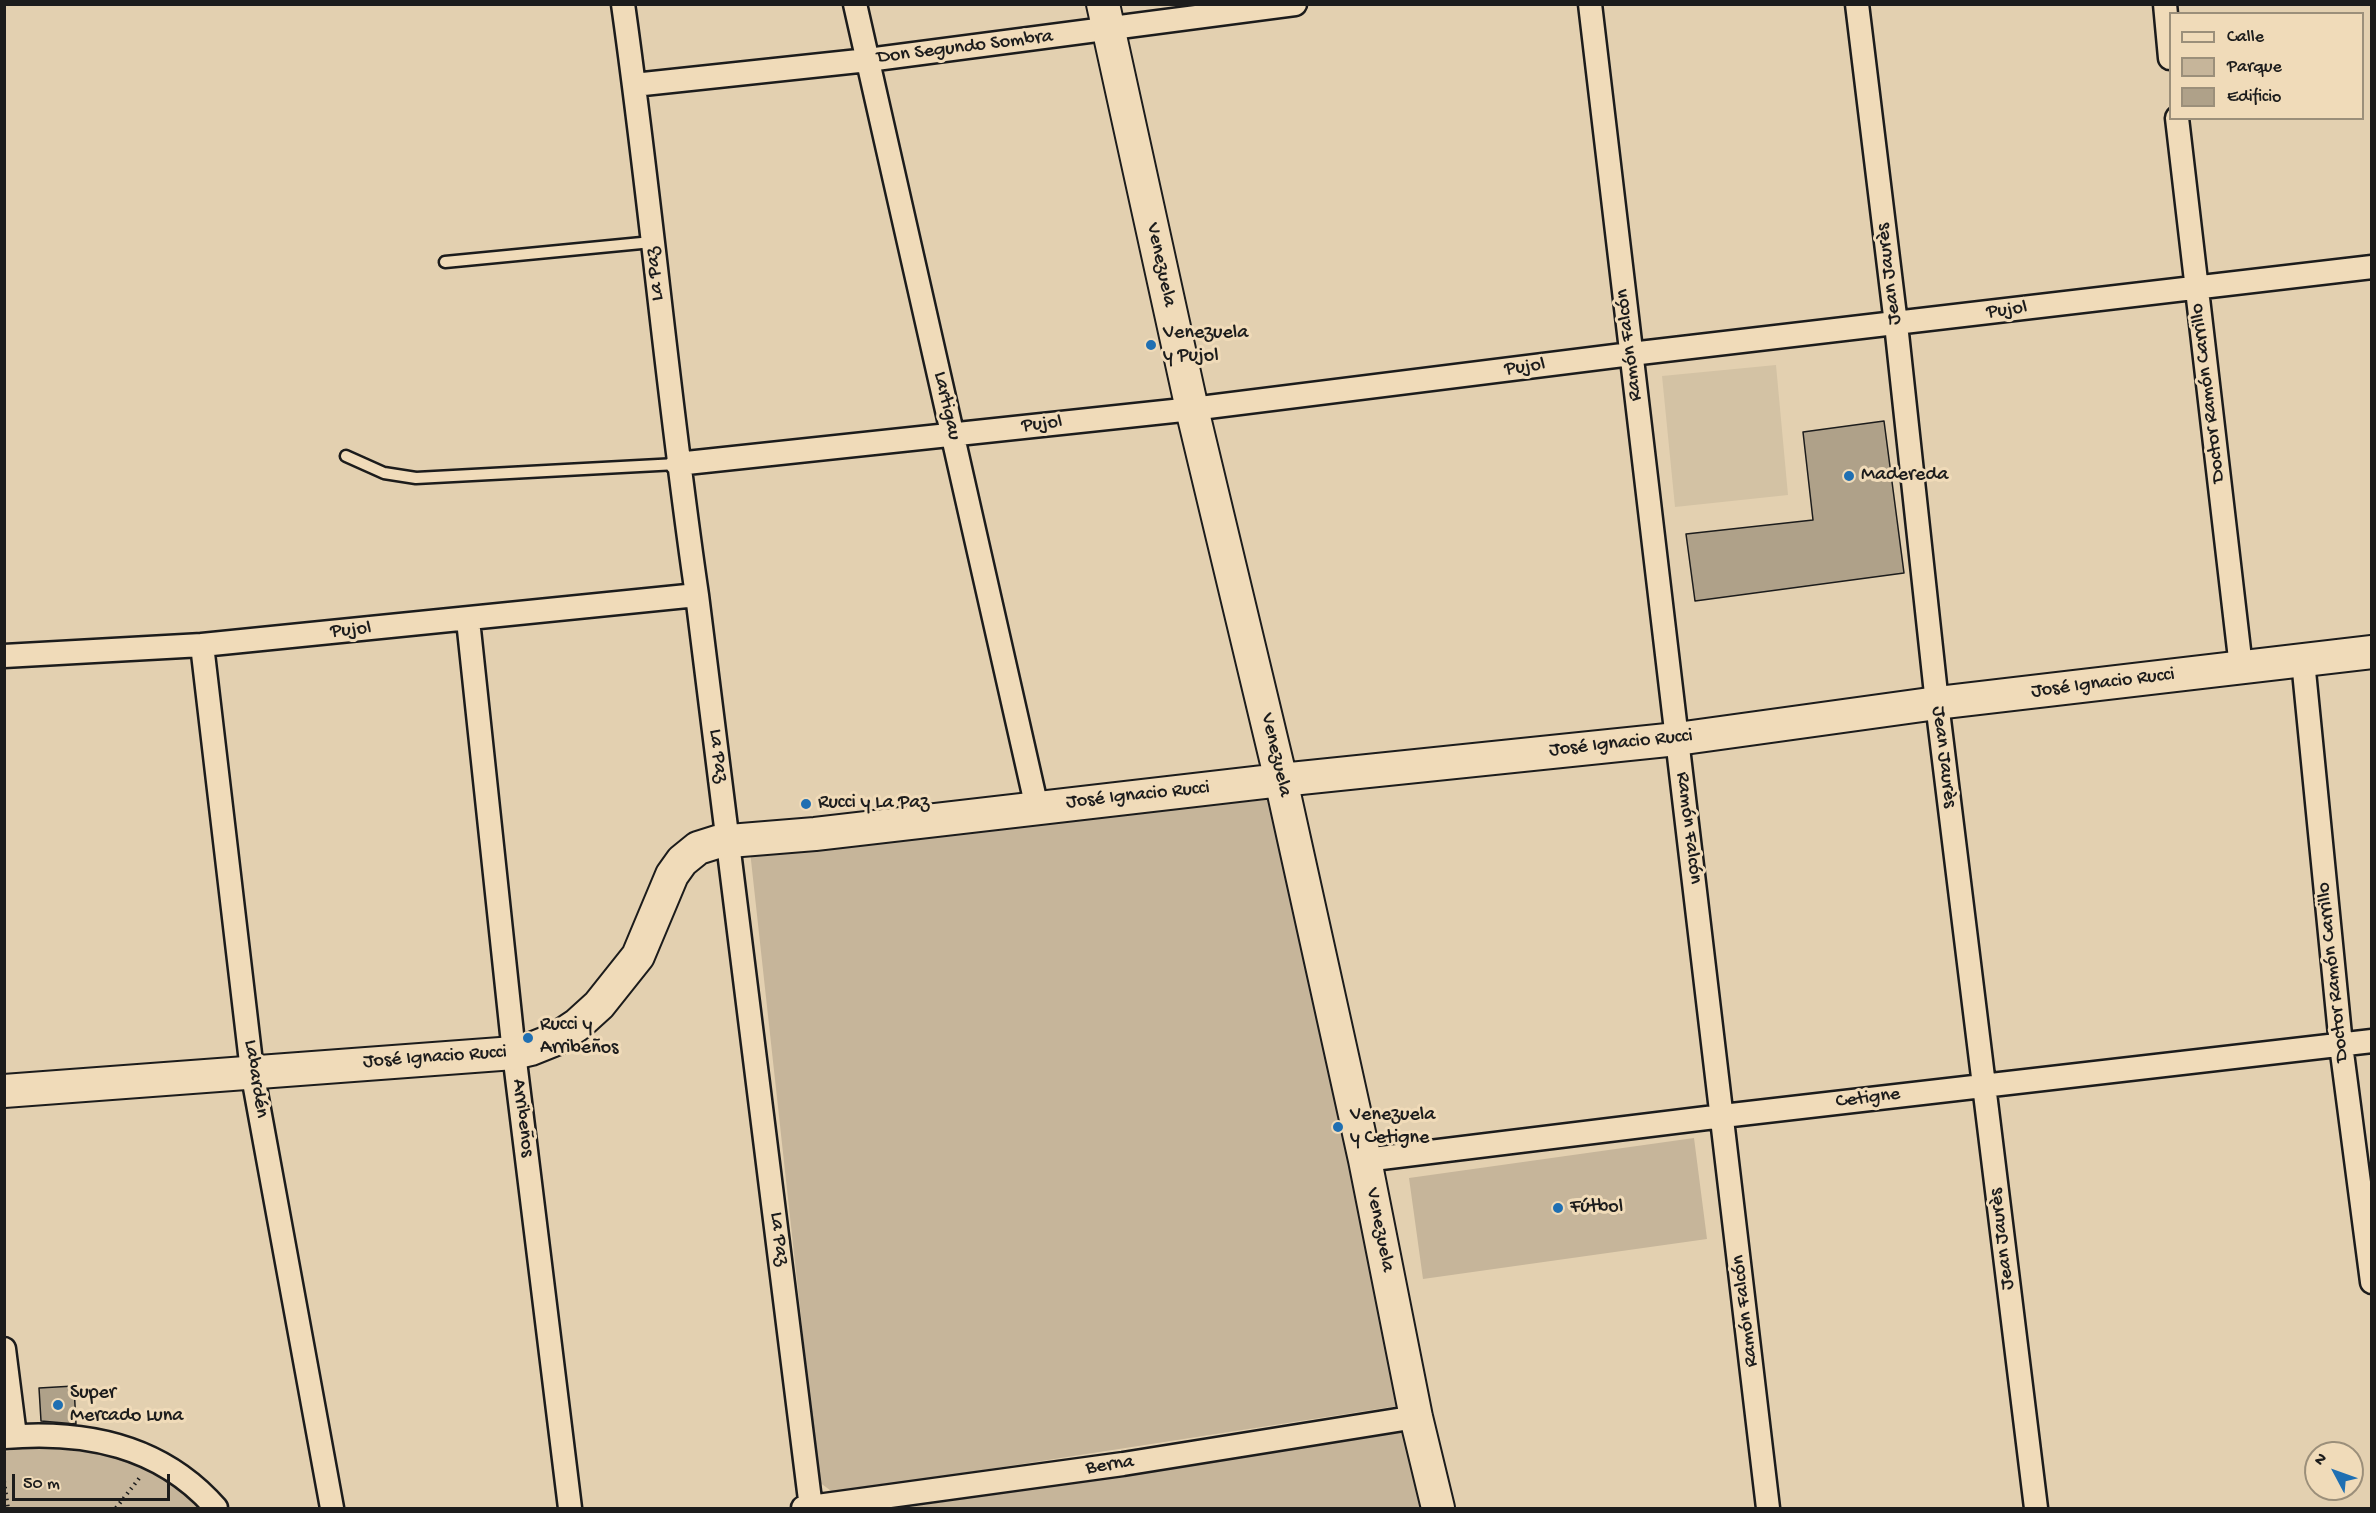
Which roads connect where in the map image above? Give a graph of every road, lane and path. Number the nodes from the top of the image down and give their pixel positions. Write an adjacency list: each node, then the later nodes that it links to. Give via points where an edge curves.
1 (623, 4): 10 (street, La Paz)
2 (855, 4): 9 (street, Lartigau)
3 (1294, 4): 7 (street, Don Segundo Sombra)
4 (1590, 4): 17 (street, Ramón Falcón)
5 (1857, 4): 16 (street, Jean Jaurès)
6 (2164, 4): 8 (street)
7 (1105, 17): 9 (street, Don Segundo Sombra); 18 (street, Venezuela)
8 (2169, 49)
9 (868, 60): 10 (street, Don Segundo Sombra); 19 (street, Lartigau)
10 (634, 85): 12 (street, La Paz)
11 (2177, 120): 15 (street, Doctor Ramón Carrillo)
12 (652, 242): 13 (lane); 21 (street, La Paz)
13 (445, 262)
14 (2372, 267): 15 (street, Pujol)
15 (2196, 288): 16 (street, Pujol); 28 (street, Doctor Ramón Carrillo)
16 (1896, 324): 17 (street, Pujol); 29 (street, Jean Jaurès)
17 (1631, 354): 18 (street, Pujol); 30 (street, Ramón Falcón)
18 (1192, 409): 19 (street, Pujol); 31 (street, Venezuela)
19 (953, 435): 21 (street, Pujol); 32 (street, Lartigau)
20 (346, 456): 21 (lane, via 384,473 416,478)
21 (677, 464): 22 (street, La Paz)
22 (697, 595): 23 (street, Pujol); 33 (street, La Paz)
23 (468, 620): 24 (street, Pujol); 36 (street, Arribeños)
24 (202, 645): 26 (street, Pujol); 37 (street, Labardén)
25 (2372, 652): 27 (street, José Ignacio Rucci)
26 (4, 657)
27 (2303, 661): 28 (street, José Ignacio Rucci); 35 (street, Doctor Ramón Carrillo)
28 (2241, 667): 29 (street, José Ignacio Rucci)
29 (1936, 703): 30 (street, José Ignacio Rucci); 38 (street, Jean Jaurès)
30 (1677, 739): 31 (street, José Ignacio Rucci); 40 (street, Ramón Falcón)
31 (1281, 780): 32 (street, José Ignacio Rucci); 41 (street, Venezuela)
32 (1037, 808): 33 (street, José Ignacio Rucci)
33 (728, 840): 36 (street, José Ignacio Rucci, via 698,848 682,861 672,875 638,956 599,1005 556,1039); 48 (street, La Paz)
34 (2372, 1041): 35 (street, Cetigne)
35 (2341, 1045): 38 (street, Cetigne); 42 (street, Doctor Ramón Carrillo)
36 (514, 1053): 37 (street, José Ignacio Rucci); 53 (street, Arribeños)
37 (252, 1071): 39 (street, José Ignacio Rucci); 52 (street, Labardén)
38 (1985, 1085): 40 (street, Cetigne); 57 (street, Jean Jaurès)
39 (4, 1091)
40 (1723, 1116): 41 (street, Cetigne); 56 (street, Ramón Falcón)
41 (1365, 1160): 44 (street, Venezuela)
42 (2372, 1282)
43 (4, 1349): 45 (street)
44 (1416, 1417): 48 (street, Berna); 55 (street, Venezuela)
45 (10, 1436): 46 (street, via 97,1439)
46 (151, 1458): 50 (path, via 138,1484); 51 (street, via 178,1475)
47 (4, 1481): 49 (path)
48 (811, 1508): 54 (street, Berna)
49 (8, 1509)
50 (116, 1509)
51 (216, 1509)
52 (332, 1509)
53 (570, 1509)
54 (803, 1509)
55 (1438, 1509)
56 (1768, 1509)
57 (2036, 1509)

